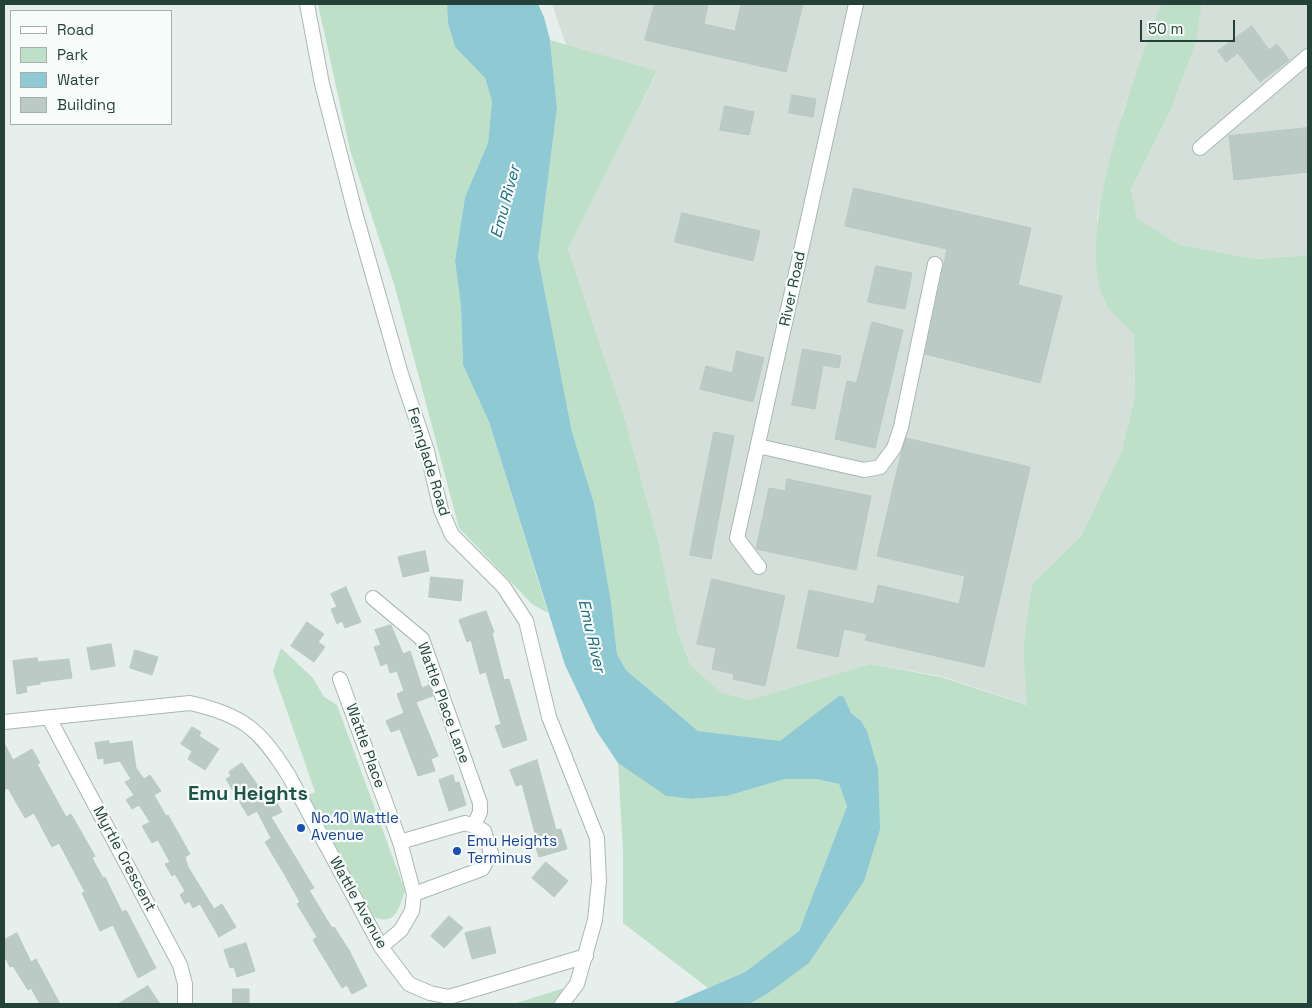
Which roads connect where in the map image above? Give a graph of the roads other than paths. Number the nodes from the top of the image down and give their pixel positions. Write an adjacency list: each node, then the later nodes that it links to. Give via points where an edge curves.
1 (307, 4): 16 (street, Fernglade Road, via 322,84 346,178 401,374 427,451 441,510 452,535 503,586 526,621 549,717 597,838 599,881 595,920)
2 (856, 4): 6 (street, River Road)
3 (1308, 56): 4 (street)
4 (1200, 148)
5 (935, 264): 6 (street, via 901,427 894,448 880,467 864,470)
6 (758, 446): 7 (street, River Road, via 738,538)
7 (760, 567)
8 (373, 598): 12 (street, Wattle Place Lane, via 422,639 480,803)
9 (340, 679): 13 (street, Wattle Place)
10 (49, 718): 11 (street, Wattle Avenue); 15 (street, Wattle Avenue, via 190,703 220,710 248,724 272,749 289,776); 17 (street, Myrtle Crescent, via 180,965 185,984)
11 (4, 722)
12 (474, 826): 13 (street, via 465,823); 14 (street, via 484,831 490,853 482,870)
13 (400, 842): 14 (street, Wattle Place)
14 (414, 894): 15 (street, Wattle Place, via 412,911 401,930)
15 (381, 947): 16 (street, Wattle Avenue, via 409,984 449,997)
16 (586, 956): 18 (street, Fernglade Road, via 577,984)
17 (185, 1004)
18 (562, 1004)

